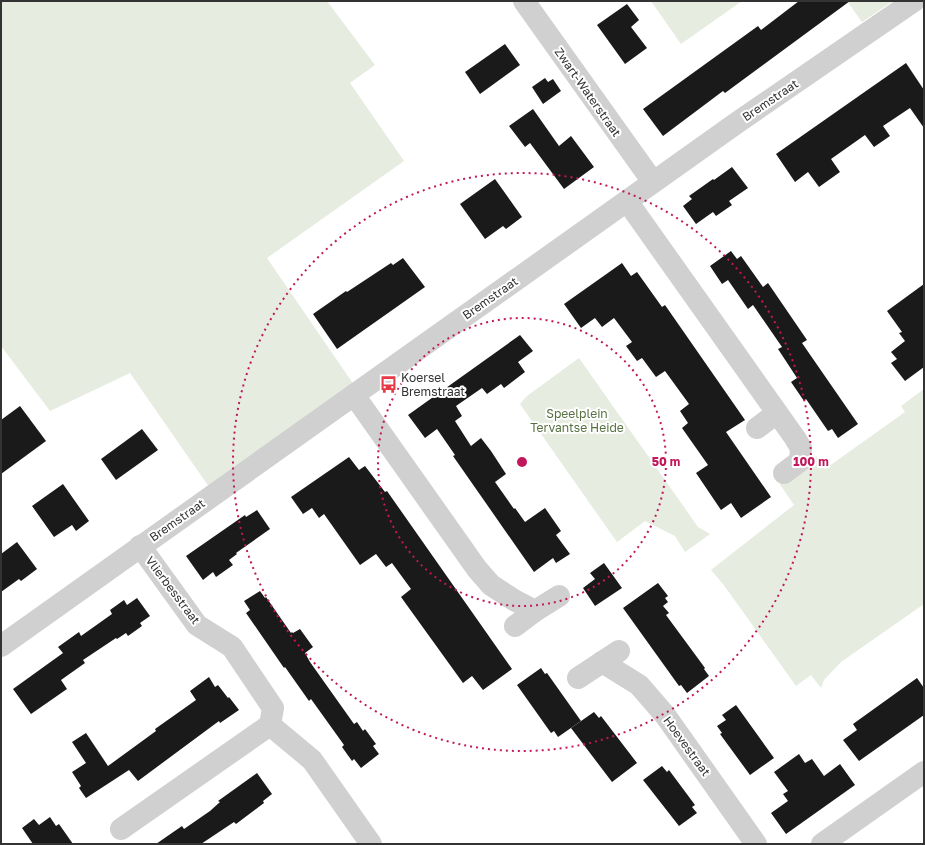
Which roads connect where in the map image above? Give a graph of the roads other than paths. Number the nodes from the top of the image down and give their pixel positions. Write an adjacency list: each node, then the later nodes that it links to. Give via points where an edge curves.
1 (524, 1): 3 (street, Zwart-Waterstraat)
2 (914, 1): 3 (street, Bremstraat)
3 (653, 182): 4 (street, Bremstraat)
4 (627, 201): 5 (street, Bremstraat); 6 (street)
5 (354, 395): 9 (street, Bremstraat); 11 (street, via 477,569 491,585)
6 (777, 413): 7 (street); 8 (street, via 801,448 800,461)
7 (757, 428)
8 (784, 473)
9 (140, 546): 13 (street, Bremstraat); 15 (street, Vlierbesstraat, via 197,625 232,647 273,708)
10 (559, 596): 11 (street)
11 (535, 611): 12 (street)
12 (515, 626)
13 (1, 646)
14 (578, 678): 19 (street, Hoevestraat, via 611,657 665,715)
15 (270, 725): 17 (street); 18 (street, via 312,760)
16 (924, 772): 20 (street)
17 (121, 829)
18 (371, 844)
19 (756, 844)
20 (822, 844)

